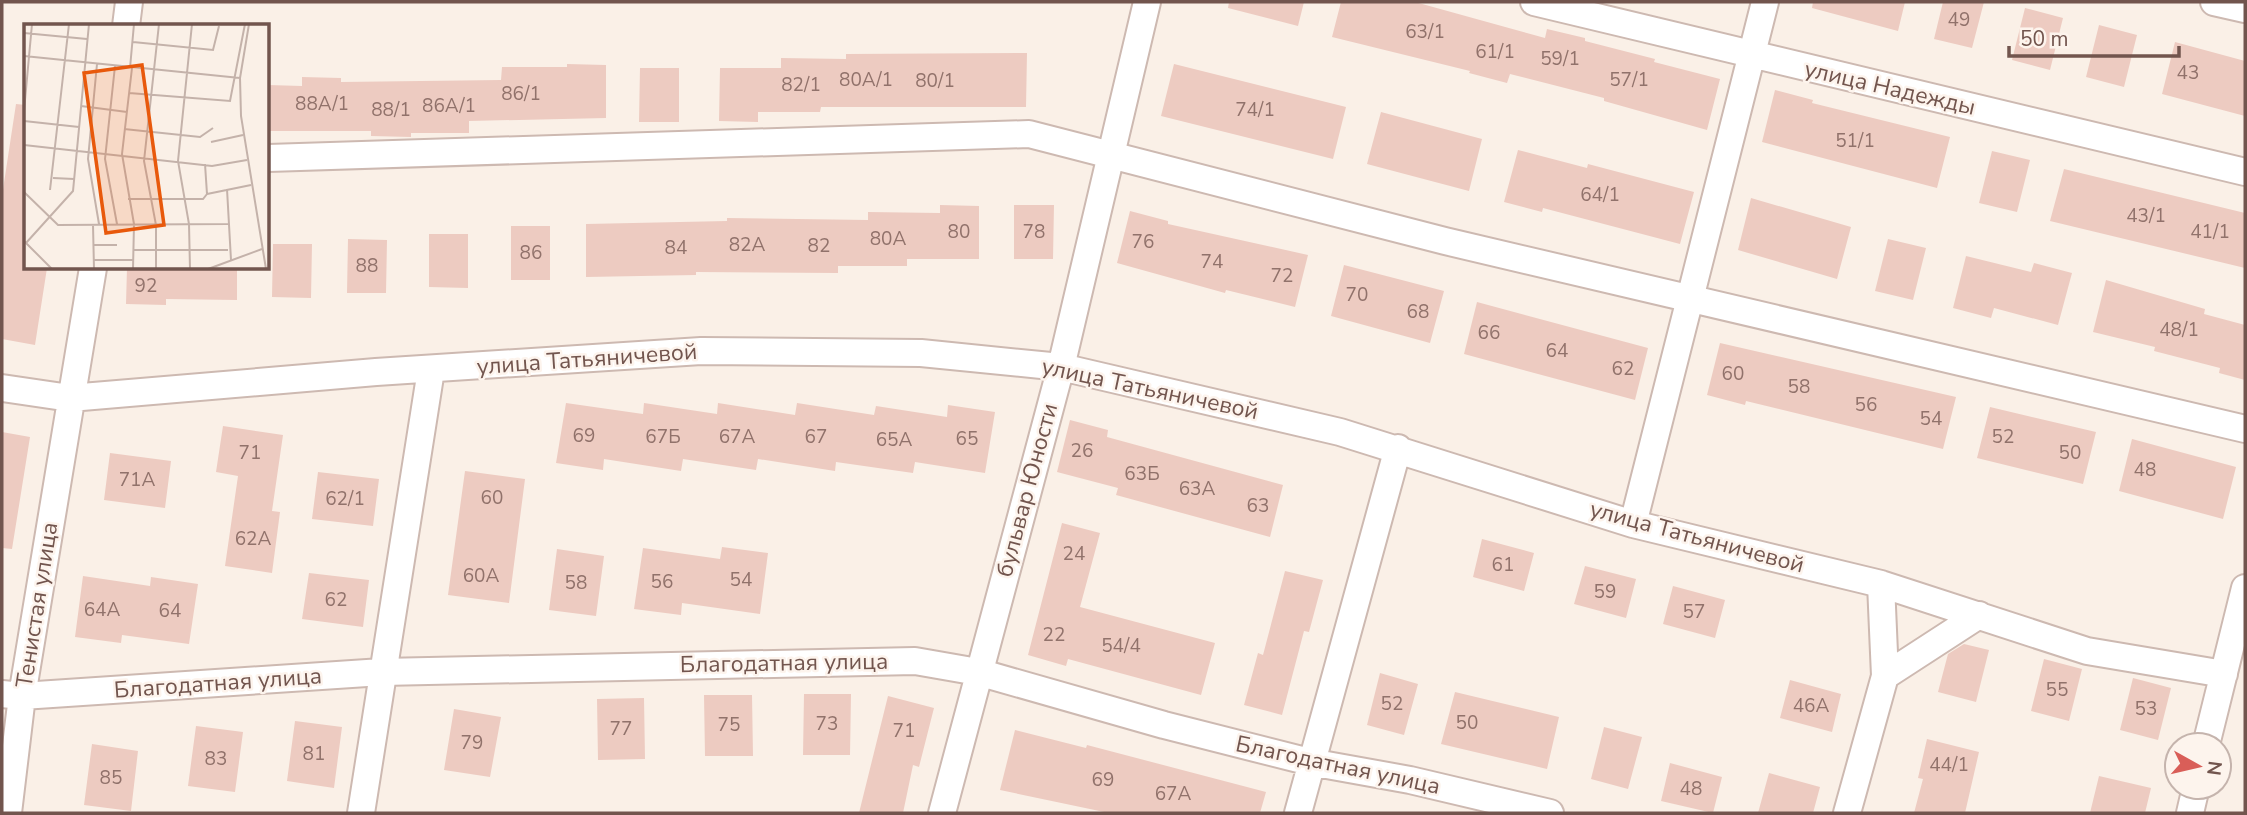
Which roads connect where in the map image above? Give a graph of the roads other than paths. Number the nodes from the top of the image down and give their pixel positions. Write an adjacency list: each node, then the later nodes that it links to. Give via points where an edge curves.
1 (129, 2): 7 (street)
2 (1147, 2): 9 (street, бульвар Юности)
3 (1534, 2): 8 (street, улица Надежды)
4 (1765, 2): 8 (street)
5 (2214, 2): 6 (street)
6 (2245, 9)
7 (126, 24)
8 (1751, 55): 11 (street, улица Надежды); 13 (street)
9 (1111, 154): 10 (street, via 1029,134); 13 (street, via 1445,241); 14 (street, бульвар Юности)
10 (270, 158)
11 (2245, 172)
12 (93, 270): 17 (street, Тенистая улица)
13 (1690, 298): 18 (street); 20 (street)
14 (1061, 367): 15 (street, улица Татьяничевой, via 921,353 701,351); 19 (street, улица Татьяничевой); 26 (street, бульвар Юности)
15 (431, 370): 17 (street, улица Татьяничевой); 25 (street)
16 (2, 388): 17 (street, улица Татьяничевой)
17 (71, 398): 29 (street, Тенистая улица)
18 (2245, 429)
19 (1398, 448): 20 (street, улица Татьяничевой); 31 (street)
20 (1633, 524): 21 (street, улица Татьяничевой)
21 (1881, 584): 23 (street, улица Татьяничевой); 28 (street)
22 (2245, 587): 24 (street)
23 (1979, 615): 27 (street, улица Татьяничевой, via 2087,651); 28 (street)
24 (2238, 644): 27 (street)
25 (382, 672): 26 (street, Благодатная улица, via 915,661); 29 (street, Благодатная улица); 33 (street)
26 (978, 672): 31 (street, Благодатная улица); 34 (street, бульвар Юности)
27 (2224, 674): 30 (street)
28 (1885, 676): 37 (street)
29 (12, 695): 32 (street, Тенистая улица)
30 (2210, 731)
31 (1310, 762): 35 (street); 36 (street, Благодатная улица)
32 (8, 813)
33 (361, 813)
34 (942, 813)
35 (1298, 813)
36 (1549, 813)
37 (1847, 813)

